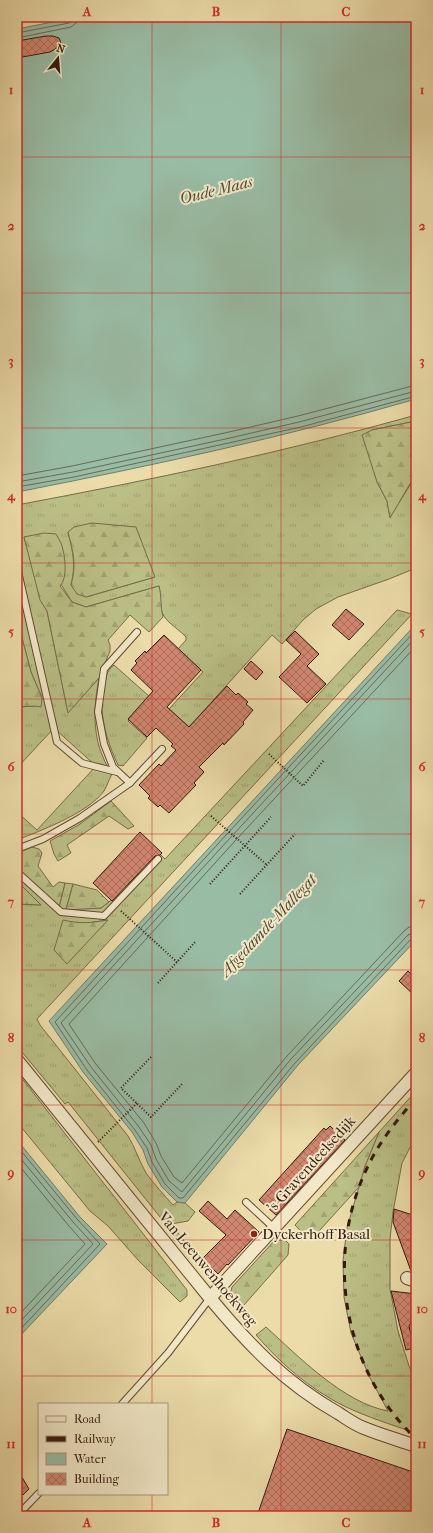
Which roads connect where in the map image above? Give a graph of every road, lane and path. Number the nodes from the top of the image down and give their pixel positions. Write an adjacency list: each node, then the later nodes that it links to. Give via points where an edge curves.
1 (17, 567): 6 (lane, via 57,742 82,763)
2 (137, 632): 6 (lane, via 104,669 98,712 104,744 112,767)
3 (162, 750): 7 (lane)
4 (269, 754): 5 (path, via 303,786)
5 (324, 760)
6 (119, 772): 7 (lane)
7 (130, 783): 12 (lane, via 43,840)
8 (211, 816): 11 (path)
9 (271, 817): 11 (path)
10 (295, 834): 14 (path)
11 (245, 845): 14 (path); 16 (path)
12 (17, 849)
13 (158, 859): 15 (lane, via 104,916 61,912)
14 (267, 865): 17 (path)
15 (17, 872)
16 (210, 884)
17 (240, 894)
18 (121, 911): 20 (path)
19 (196, 940): 20 (path)
20 (177, 962): 21 (path)
21 (158, 983)
22 (151, 1057): 26 (path, via 121,1088)
23 (17, 1060): 30 (street, Van Leeuwenhoekweg)
24 (416, 1074): 29 (street, 's-Gravendeelsedijk)
25 (182, 1084): 26 (path, via 151,1117)
26 (137, 1103): 27 (path)
27 (108, 1133)
28 (246, 1202): 29 (lane)
29 (274, 1228): 30 (street, 's-Gravendeelsedijk)
30 (210, 1298): 31 (lane, 's-Gravendeelsedijk, via 168,1353); 32 (street, Van Leeuwenhoekweg, via 265,1360 296,1386 363,1428)
31 (123, 1403)
32 (416, 1446)
33 (38, 1494): 34 (lane)
34 (18, 1516)

